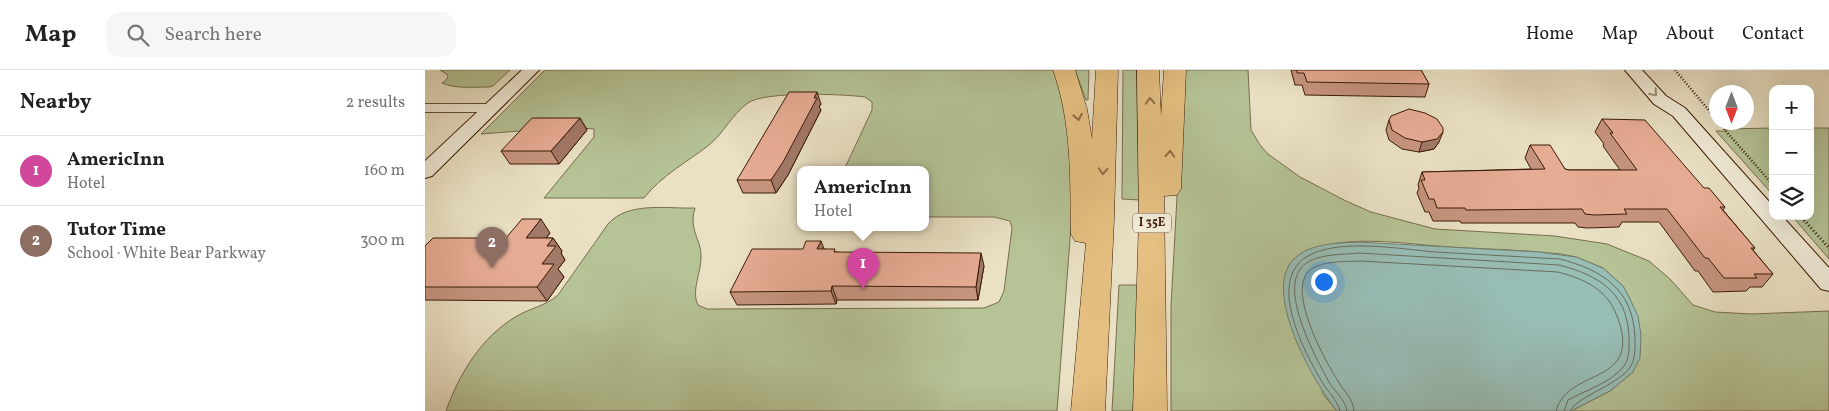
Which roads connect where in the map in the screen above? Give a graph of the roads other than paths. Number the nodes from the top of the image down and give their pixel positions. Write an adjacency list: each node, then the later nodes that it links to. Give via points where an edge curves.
1 (531, 70): 9 (main road)
2 (1064, 70): 13 (highway, one-way to 13, via 1080,128)
3 (1107, 70): 13 (highway, one-way to 13)
4 (1148, 70): 14 (highway, I 35E, one-way to 4, via 1152,178)
5 (1175, 70): 14 (highway, one-way to 5, via 1167,210)
6 (1633, 70): 10 (main road, one-way to 10, via 1660,100)
7 (1652, 70): 10 (main road, via 1677,98)
8 (425, 108): 9 (street)
9 (493, 108): 11 (main road)
10 (1679, 112): 12 (main road)
11 (425, 172)
12 (1829, 283)
13 (1090, 376): 15 (highway)
14 (1151, 377): 16 (highway, I 35E)
15 (1088, 411)
16 (1150, 411)

